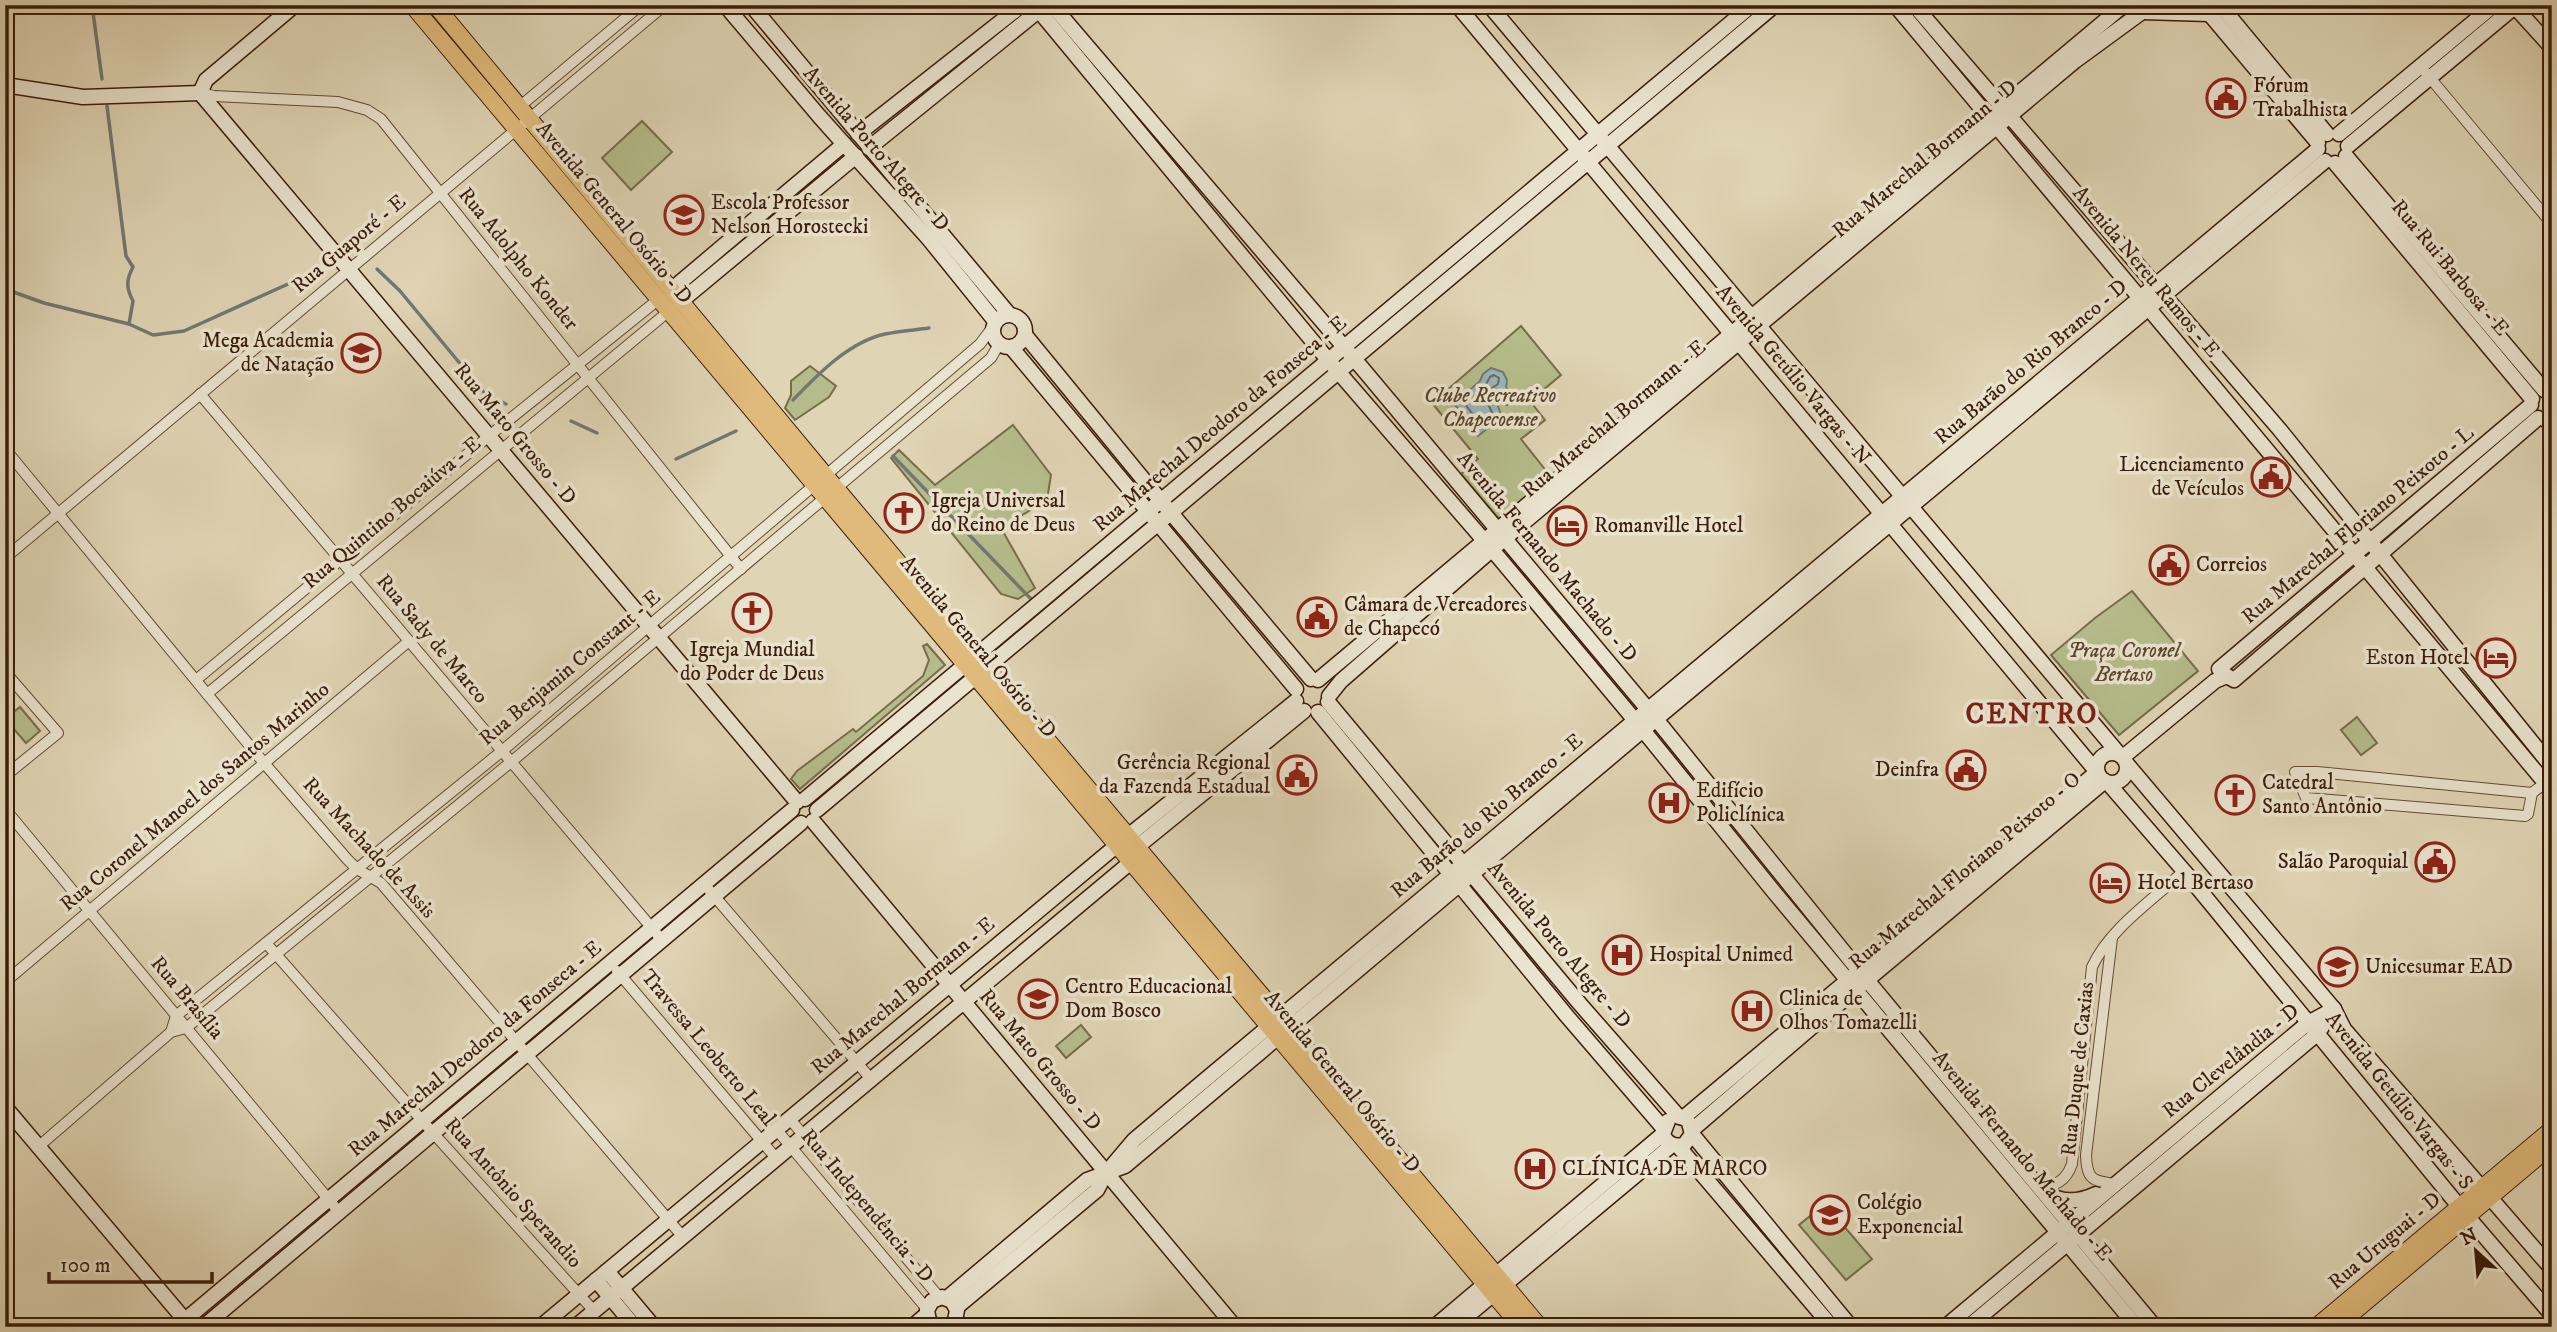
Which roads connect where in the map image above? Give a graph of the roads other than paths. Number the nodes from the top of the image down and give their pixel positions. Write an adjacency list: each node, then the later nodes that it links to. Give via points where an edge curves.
1 (295, 5): 24 (street, via 206,80)
2 (412, 5): 26 (main road, Avenida General Osório - D)
3 (435, 5): 26 (main road, Avenida General Osório - D)
4 (641, 5): 26 (street, Rua Guaporé - E)
5 (664, 5): 26 (street, Rua Guaporé - E)
6 (725, 5): 30 (street, Avenida Porto Alegre - D)
7 (751, 5): 28 (street, Avenida Porto Alegre - D)
8 (1022, 5): 28 (street)
9 (1457, 5): 34 (street, Avenida Getúlio Vargas - N)
10 (1489, 5): 29 (street, Avenida Getúlio Vargas - N)
11 (1752, 5): 29 (street)
12 (1775, 5): 29 (street)
13 (1895, 5): 27 (street, Avenida Nereu Ramos - E)
14 (1914, 5): 25 (street, Avenida Nereu Ramos - E)
15 (2124, 5): 25 (street, Rua Marechal Bormann - D)
16 (2494, 5): 22 (street)
17 (2516, 6): 21 (street); 22 (street)
18 (1041, 8): 31 (street); 48 (street, Avenida Fernando Machado - D); 50 (street, Avenida Fernando Machado - D)
19 (2210, 8): 20 (street); 32 (street, Rua Rui Barbosa - E)
20 (2139, 9): 25 (street, Rua Marechal Bormann - D)
21 (2552, 48)
22 (2425, 73): 32 (street); 36 (street)
23 (5, 85): 24 (street, via 83,97)
24 (200, 93): 35 (street, Rua Adolpho Konder, via 338,102 367,110 381,119); 39 (street, Rua Mato Grosso - D)
25 (2006, 112): 27 (street, Rua Marechal Bormann - D); 40 (street, Avenida Nereu Ramos - E)
26 (517, 118): 35 (street, Rua Guaporé - E); 41 (main road, Avenida General Osório - D)
27 (1993, 122): 42 (street, Avenida Nereu Ramos - E); 44 (street, Rua Marechal Bormann - D)
28 (858, 134): 31 (street, Avenida Porto Alegre - D)
29 (1601, 141): 34 (street, Rua Marechal Deodoro da Fonseca - E); 44 (street, Avenida Getúlio Vargas - N)
30 (844, 144): 33 (street, Avenida Porto Alegre - D); 37 (street, Rua Quintino Bocaiúva - E)
31 (869, 148): 43 (street, Avenida Porto Alegre - D)
32 (2332, 148): 40 (street); 40 (street, Rua Barão do Rio Branco - D, via 2187,258); 53 (street, Rua Rui Barbosa - E)
33 (856, 156): 38 (street, Rua Quintino Bocaiúva - E); 43 (street, Avenida Porto Alegre - D)
34 (1582, 157): 46 (street, Avenida Getúlio Vargas - N); 48 (street, Rua Marechal Deodoro da Fonseca - E)
35 (440, 192): 39 (street, Rua Guaporé - E); 49 (street, Rua Adolpho Konder)
36 (2552, 224)
37 (735, 235): 38 (street); 41 (street, Rua Quintino Bocaiúva - E)
38 (746, 248): 41 (street, Rua Quintino Bocaiúva - E)
39 (349, 269): 52 (street, Rua Guaporé - E); 54 (street, Rua Mato Grosso - D)
40 (2163, 291): 42 (street, Rua Barão do Rio Branco - D); 65 (street, Avenida Nereu Ramos - E)
41 (670, 301): 49 (street, Rua Quintino Bocaiúva - E); 51 (street, Rua Quintino Bocaiúva - E); 57 (main road, Avenida General Osório - D)
42 (2144, 303): 58 (street, Rua Barão do Rio Branco - D); 67 (street, Avenida Nereu Ramos - E)
43 (998, 321): 45 (street, via 1020,319); 47 (street, via 992,334); 57 (street, Rua Benjamin Constant - E, via 980,344)
44 (1756, 321): 46 (street, Rua Marechal Bormann - D); 58 (street, Avenida Getúlio Vargas - N)
45 (1025, 335): 47 (street, via 1021,341); 59 (street)
46 (1735, 338): 62 (street, Avenida Getúlio Vargas - N); 64 (street, Rua Marechal Bormann - E)
47 (1005, 345): 57 (street, Rua Benjamin Constant - E); 60 (street, Avenida Porto Alegre - D)
48 (1349, 353): 50 (street, Rua Marechal Deodoro da Fonseca - E); 64 (street, Avenida Fernando Machado - D)
49 (578, 364): 51 (street, Rua Adolpho Konder); 54 (street, Rua Quintino Bocaiúva - E)
50 (1334, 366): 59 (street, Rua Marechal Deodoro da Fonseca - E); 66 (street, Avenida Fernando Machado - D)
51 (589, 377): 56 (street, Rua Quintino Bocaiúva - E); 69 (street, Rua Adolpho Konder)
52 (200, 394): 61 (street, Rua Guaporé - E); 71 (street, Rua Sady de Marco)
53 (2545, 405): 65 (street, Rua Marechal Floriano Peixoto - L); 68 (street, Rua Marechal Floriano Peixoto - L)
54 (489, 436): 56 (street, Rua Mato Grosso - D); 71 (street, Rua Quintino Bocaiúva - E)
55 (5, 449): 61 (street, Rua Machado de Assis)
56 (501, 450): 75 (street, Rua Quintino Bocaiúva - E); 77 (street, Rua Mato Grosso - D)
57 (825, 487): 69 (street, Rua Benjamin Constant - E); 74 (street, Rua Benjamin Constant - E); 81 (main road, Avenida General Osório - D)
58 (1906, 502): 62 (street, Rua Barão do Rio Branco - D); 93 (street, Avenida Getúlio Vargas - N)
59 (1166, 507): 60 (street, Rua Marechal Deodoro da Fonseca - E); 63 (street, Rua Marechal Deodoro da Fonseca - E); 84 (street)
60 (1147, 512): 63 (street, Avenida Porto Alegre - D); 81 (street, Rua Marechal Deodoro da Fonseca - E)
61 (59, 513): 70 (street, Rua Guaporé - E); 85 (street, Rua Machado de Assis)
62 (1886, 519): 88 (street, Rua Barão do Rio Branco - E); 98 (street, Avenida Getúlio Vargas - N)
63 (1157, 524): 81 (street, Rua Marechal Deodoro da Fonseca - E); 87 (street, Avenida Porto Alegre - D)
64 (1500, 534): 66 (street, Rua Marechal Bormann - E); 88 (street, Avenida Fernando Machado - D)
65 (2369, 542): 67 (street, Rua Marechal Floriano Peixoto - L); 68 (street, Avenida Nereu Ramos - E)
66 (1487, 545): 72 (street, Rua Marechal Bormann - E); 89 (street, Avenida Fernando Machado - D)
67 (2355, 554): 73 (street, Avenida Nereu Ramos - E); 83 (street, Rua Marechal Floriano Peixoto - L, via 2220,669)
68 (2379, 555): 73 (street, Rua Marechal Floriano Peixoto - L); 96 (street, Avenida Nereu Ramos - E)
69 (732, 557): 74 (street, Rua Adolpho Konder); 77 (street, Rua Benjamin Constant - E)
70 (5, 558)
71 (340, 560): 75 (street, Rua Sady de Marco); 76 (street, Rua Quintino Bocaiúva - E)
72 (1462, 566): 84 (street, Rua Marechal Bormann - E); 87 (street, Rua Marechal Bormann - E, via 1341,681)
73 (2365, 566): 83 (street, Rua Marechal Floriano Peixoto - L, via 2234,680); 100 (street, Avenida Nereu Ramos - E)
74 (741, 569): 79 (street, Rua Benjamin Constant - E)
75 (352, 574): 78 (street, Rua Quintino Bocaiúva - E); 80 (street, Rua Sady de Marco)
76 (271, 618): 78 (street); 85 (street, Rua Quintino Bocaiúva - E)
77 (648, 626): 79 (street, Rua Mato Grosso - D); 92 (street, Rua Benjamin Constant - E)
78 (282, 632): 86 (street, Rua Quintino Bocaiúva - E)
79 (658, 638): 94 (street, Rua Benjamin Constant - E); 103 (street, Rua Mato Grosso - D)
80 (409, 641): 92 (street, Rua Sady de Marco); 95 (street, Rua Coronel Manoel dos Santos Marinho)
81 (976, 666): 90 (street, Rua Marechal Deodoro da Fonseca - E); 91 (street, Rua Marechal Deodoro da Fonseca - E); 106 (main road, Avenida General Osório - D)
82 (5, 672): 97 (street, via 58,733)
83 (2227, 676): 93 (street, Rua Marechal Floriano Peixoto - L)
84 (1315, 679): 87 (street, via 1324,684); 87 (street, Rua Marechal Bormann - E, via 1305,680)
85 (196, 680): 86 (street, Rua Machado de Assis)
86 (207, 694): 95 (street, Rua Machado de Assis)
87 (1312, 702): 106 (street, Rua Marechal Bormann - E); 108 (street, Avenida Porto Alegre - D); 111 (street, Avenida Porto Alegre - D)
88 (1652, 714): 89 (street, Rua Barão do Rio Branco - E); 124 (street, Avenida Fernando Machado - D)
89 (1639, 725): 108 (street, Rua Barão do Rio Branco - E); 124 (street, Avenida Fernando Machado - D)
90 (879, 738): 91 (street); 103 (street, Rua Marechal Deodoro da Fonseca - E)
91 (888, 750): 105 (street, Rua Marechal Deodoro da Fonseca - E)
92 (502, 751): 94 (street, Rua Sady de Marco); 99 (street, Rua Benjamin Constant - E)
93 (2123, 758): 98 (street, via 2109,752 2100,757); 98 (street, via 2127,772 2123,779 2116,783); 128 (street, Avenida Getúlio Vargas - S)
94 (511, 762): 102 (street, Rua Benjamin Constant - E); 116 (street, Rua Sady de Marco)
95 (264, 763): 107 (street, Rua Machado de Assis); 114 (street, Rua Coronel Manoel dos Santos Marinho)
96 (2552, 767)
97 (5, 776)
98 (2102, 777): 109 (street, Avenida Getúlio Vargas - S); 124 (street, Rua Marechal Floriano Peixoto - O)
99 (458, 787): 102 (street); 107 (street, Rua Benjamin Constant - E)
100 (2548, 787): 101 (street)
101 (2532, 793): 101 (street, via 2317,772 2295,772 2306,798 2525,816)
102 (467, 798): 110 (street, Rua Benjamin Constant - E)
103 (798, 804): 105 (street, via 794,818); 105 (street, via 813,802); 112 (street, Rua Marechal Deodoro da Fonseca - E)
104 (5, 809): 114 (street, Rua Brasília)
105 (810, 818): 113 (street, Rua Marechal Deodoro da Fonseca - E); 126 (street, Rua Mato Grosso - D)
106 (1128, 847): 115 (street, Rua Marechal Bormann - E); 117 (street, Rua Marechal Bormann - E); 132 (main road, Avenida General Osório - D)
107 (357, 869): 110 (street, Rua Machado de Assis); 120 (street, Rua Benjamin Constant - E)
108 (1467, 869): 111 (street, Rua Barão do Rio Branco - E); 129 (street, Avenida Porto Alegre - D)
109 (2185, 871): 118 (street, Rua Duque de Caxias); 134 (street, Avenida Getúlio Vargas - S)
110 (372, 876): 121 (street, Rua Benjamin Constant - E); 136 (street, Rua Machado de Assis)
111 (1455, 879): 131 (street, Avenida Porto Alegre - D); 132 (street, Rua Barão do Rio Branco - E)
112 (704, 884): 113 (street); 116 (street, Rua Marechal Deodoro da Fonseca - E)
113 (715, 896): 119 (street, Rua Marechal Deodoro da Fonseca - E); 138 (street)
114 (89, 911): 125 (street, Rua Coronel Manoel dos Santos Marinho); 130 (street, Rua Brasília)
115 (1036, 913): 117 (street); 126 (street, Rua Marechal Bormann - E)
116 (652, 928): 119 (street, Rua Sady de Marco); 122 (street, Rua Marechal Deodoro da Fonseca - E)
117 (1050, 929): 127 (street, Rua Marechal Bormann - E)
118 (2112, 937): 153 (street, Rua Duque de Caxias, via 2092,967); 154 (street, Rua Duque de Caxias)
119 (662, 940): 123 (street, Rua Marechal Deodoro da Fonseca - E)
120 (266, 943): 121 (street, Rua Antônio Sperandio); 130 (street, Rua Benjamin Constant - E)
121 (276, 954): 133 (street, Rua Benjamin Constant - E); 142 (street, Rua Antônio Sperandio)
122 (610, 963): 123 (street, Travessa Leoberto Leal); 136 (street, Rua Marechal Deodoro da Fonseca - E)
123 (620, 975): 137 (street, Rua Marechal Deodoro da Fonseca - E); 149 (street, Travessa Leoberto Leal)
124 (1858, 980): 143 (street, Rua Marechal Floriano Peixoto - O); 158 (street, Avenida Fernando Machado - E); 166 (street, Avenida Fernando Machado - E)
125 (5, 982)
126 (949, 985): 127 (street, Rua Mato Grosso - D); 138 (street, Rua Marechal Bormann - E)
127 (963, 1002): 139 (street, Rua Marechal Bormann - E); 156 (street, Rua Mato Grosso - D)
128 (2334, 1009): 134 (street, Rua Clevelândia - D); 159 (street, Avenida Getúlio Vargas - S, via 2344,1029)
129 (1588, 1014): 131 (street); 143 (street, Avenida Porto Alegre - D)
130 (176, 1016): 133 (street, Rua Brasília); 135 (street)
131 (1575, 1025): 148 (street, Avenida Porto Alegre - D)
132 (1279, 1027): 156 (street, Rua Barão do Rio Branco - E, via 1183,1108 1125,1166); 170 (main road, Avenida General Osório - D)
133 (186, 1028): 135 (street, Rua Benjamin Constant - E); 160 (street, Rua Brasília)
134 (2313, 1028): 157 (street, Rua Clevelândia - D); 161 (street, Avenida Getúlio Vargas - S); 166 (street, Rua Clevelândia - D)
135 (172, 1032): 152 (street, Rua Benjamin Constant - E)
136 (516, 1042): 137 (street, Rua Machado de Assis); 142 (street, Rua Marechal Deodoro da Fonseca - E)
137 (527, 1054): 146 (street, Rua Marechal Deodoro da Fonseca - E); 164 (street, Rua Machado de Assis)
138 (856, 1063): 139 (street); 141 (street, Rua Marechal Bormann - E)
139 (871, 1079): 147 (street, Rua Marechal Bormann - E)
140 (5, 1107): 152 (street)
141 (789, 1118): 144 (street, Rua Marechal Bormann - E); 147 (street, Rua Independência - D)
142 (421, 1121): 146 (street, Rua Antônio Sperandio); 160 (street, Rua Marechal Deodoro da Fonseca - E)
143 (1686, 1125): 148 (street, via 1689,1140); 148 (street, via 1669,1120); 192 (street, Avenida Porto Alegre - D)
144 (776, 1129): 149 (street, Rua Marechal Bormann - E); 151 (street, Rua Independência - D)
145 (2552, 1129): 159 (main road)
146 (433, 1135): 162 (street, Rua Marechal Deodoro da Fonseca - E); 172 (street, Rua Antônio Sperandio)
147 (804, 1136): 151 (street, Rua Marechal Bormann - E); 163 (street, Rua Independência - D)
148 (1669, 1138): 170 (street); 191 (street, Avenida Porto Alegre - D)
149 (762, 1142): 155 (street, Travessa Leoberto Leal); 164 (street, Rua Marechal Bormann - E)
150 (2552, 1145): 159 (main road)
151 (791, 1146): 155 (street, Rua Marechal Bormann - E); 165 (street, Rua Independência - D)
152 (38, 1147): 177 (street)
153 (2074, 1154): 154 (street); 158 (street, Rua Duque de Caxias, via 2064,1179 2054,1186)
154 (2086, 1155): 157 (street, Rua Duque de Caxias, via 2090,1177)
155 (776, 1158): 167 (street, Rua Marechal Bormann - E)
156 (1106, 1173): 175 (street, Rua Barão do Rio Branco - E, via 1097,1190 1022,1243); 186 (street, Rua Mato Grosso - D)
157 (2116, 1184): 158 (street, via 2080,1201 2059,1199); 166 (street, Rua Clevelândia - D)
158 (2039, 1187): 166 (street, Avenida Fernando Machado - E)
159 (2486, 1192): 161 (main road); 168 (street, Avenida Getúlio Vargas - S)
160 (328, 1199): 162 (street, Rua Brasília); 177 (street, Rua Marechal Deodoro da Fonseca - E)
161 (2463, 1211): 176 (street, Avenida Getúlio Vargas - S); 195 (main road, Rua Uruguai - D); 196 (main road, Rua Uruguai - D)
162 (339, 1212): 180 (street, Rua Marechal Deodoro da Fonseca - E)
163 (872, 1217): 165 (street); 175 (street, Rua Independência - D)
164 (668, 1220): 167 (street, Rua Machado de Assis); 169 (street, Rua Marechal Bormann - E)
165 (859, 1228): 174 (street, Rua Independência - D)
166 (2068, 1233): 178 (street, Avenida Fernando Machado - E); 193 (street, Rua Clevelândia - D); 194 (street, Rua Clevelândia - D)
167 (682, 1237): 171 (street, Rua Marechal Bormann - E)
168 (2552, 1269)
169 (602, 1275): 171 (street); 172 (street, Rua Marechal Bormann - E)
170 (1494, 1284): 187 (street); 188 (street); 189 (main road); 190 (main road)
171 (616, 1292): 173 (street, Rua Marechal Bormann - E); 182 (street); 183 (street)
172 (579, 1294): 173 (street, Rua Antônio Sperandio); 181 (street, Rua Marechal Bormann - E)
173 (594, 1311): 179 (street, Rua Marechal Bormann - E)
174 (927, 1311): 175 (street, Rua Barão do Rio Branco - E, via 932,1301); 184 (street); 185 (street, via 929,1321)
175 (952, 1312)
176 (2552, 1315)
177 (187, 1324)
178 (2144, 1324)
179 (578, 1326)
180 (203, 1327)
181 (540, 1327)
182 (635, 1327)
183 (654, 1327)
184 (912, 1327)
185 (937, 1327)
186 (1234, 1327)
187 (1434, 1327)
188 (1454, 1327)
189 (1521, 1327)
190 (1540, 1327)
191 (1832, 1327)
192 (1851, 1327)
193 (1945, 1327)
194 (1968, 1327)
195 (2316, 1327)
196 (2336, 1327)

